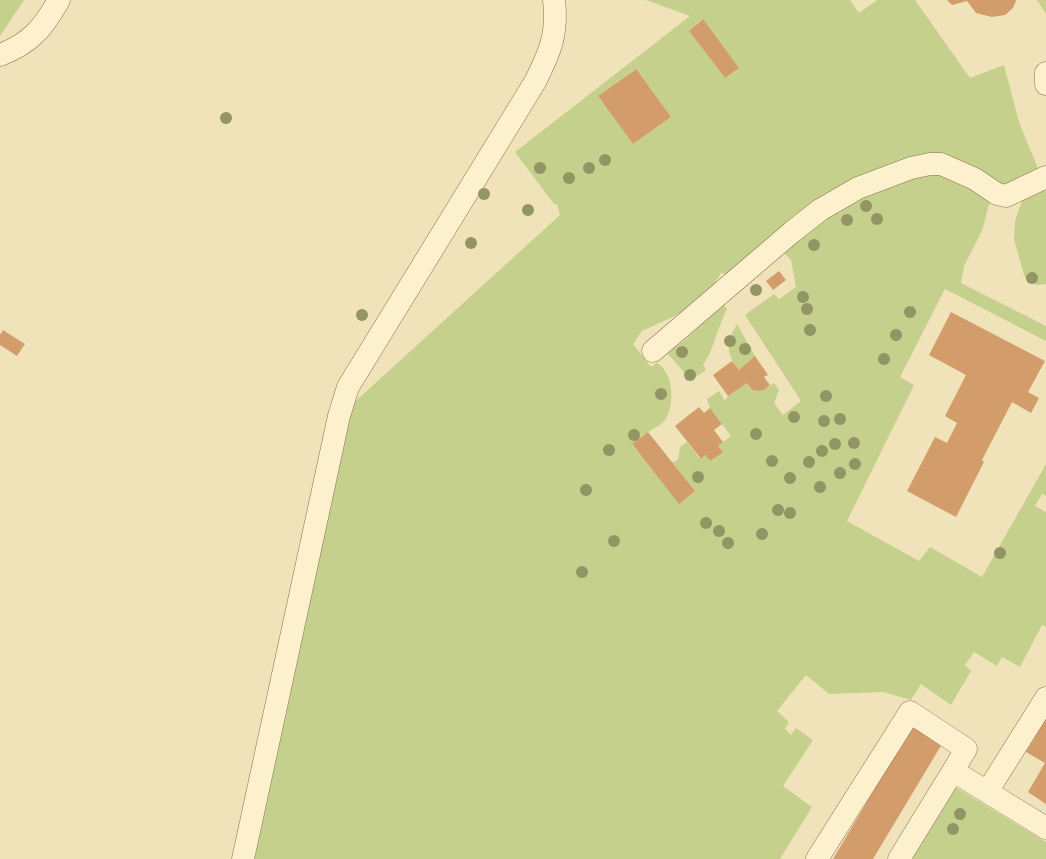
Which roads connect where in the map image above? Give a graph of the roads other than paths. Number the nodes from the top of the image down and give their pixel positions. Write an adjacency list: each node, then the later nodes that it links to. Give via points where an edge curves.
1 (59, 0): 3 (street, via 35,35)
2 (554, 0): 12 (street, via 556,20 550,50 535,82 348,387 339,416)
3 (0, 55)
4 (1046, 73): 5 (street)
5 (1046, 84)
6 (1046, 177): 7 (street, via 1006,196 997,194 941,164 930,164 910,168 858,188 820,210 792,232)
7 (653, 351)
8 (1046, 698): 10 (street)
9 (953, 771): 10 (street); 13 (street, via 966,749 910,712); 14 (street)
10 (987, 792): 11 (street)
11 (1046, 828)
12 (243, 859)
13 (817, 859)
14 (899, 859)

